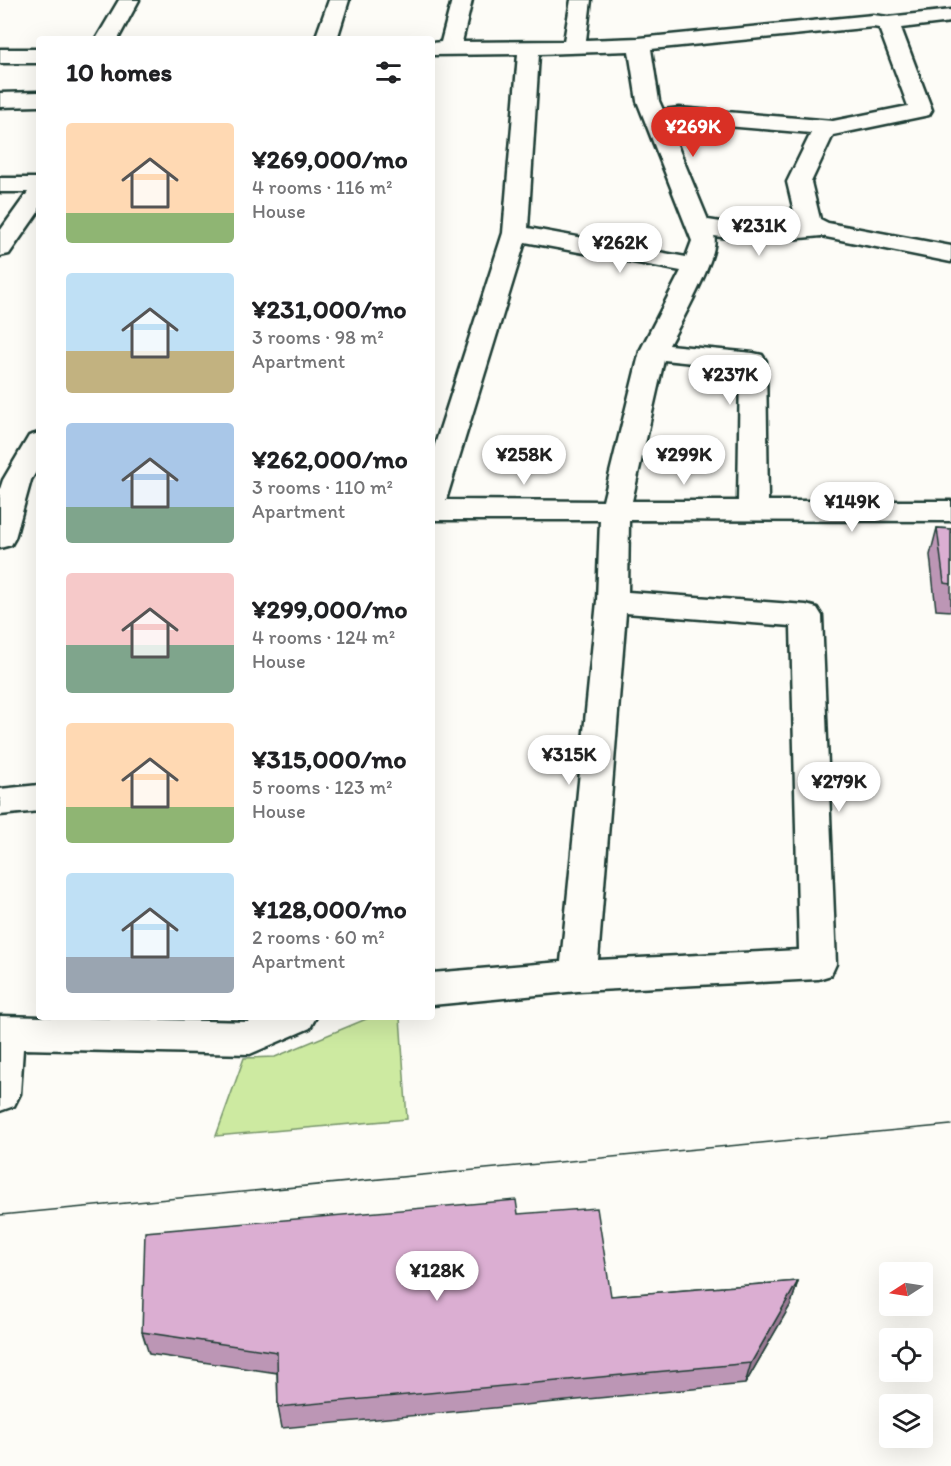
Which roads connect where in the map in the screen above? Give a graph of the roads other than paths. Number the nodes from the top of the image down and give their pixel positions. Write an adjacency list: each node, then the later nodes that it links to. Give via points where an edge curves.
1 (129, 0): 8 (street)
2 (339, 0): 9 (street)
3 (462, 0): 13 (street)
4 (581, 0): 11 (street)
5 (850, 0): 7 (street)
6 (951, 16): 7 (street)
7 (881, 22): 10 (street); 19 (street, via 921,110)
8 (109, 36)
9 (327, 36)
10 (639, 44): 11 (street); 18 (street, via 648,101)
11 (574, 47): 12 (street)
12 (529, 48): 13 (street); 25 (street)
13 (441, 49)
14 (0, 56): 15 (street)
15 (36, 56)
16 (36, 99): 17 (street)
17 (0, 100)
18 (655, 118): 19 (street, via 679,115); 23 (street)
19 (832, 128): 24 (street, via 824,130 799,182 809,223)
20 (0, 185): 21 (street)
21 (36, 185)
22 (36, 198): 26 (street)
23 (698, 226): 24 (street, via 759,235); 28 (street, via 704,241)
24 (821, 229): 27 (street)
25 (515, 233): 28 (street); 32 (street)
26 (0, 249)
27 (951, 254)
28 (696, 266): 29 (street)
29 (653, 351): 33 (street, via 753,361); 35 (street)
30 (36, 448): 31 (street)
31 (19, 480): 37 (street)
32 (435, 489)
33 (753, 509): 35 (street); 36 (street)
34 (435, 510): 35 (street)
35 (615, 510): 38 (street)
36 (951, 511)
37 (0, 538)
38 (612, 601): 41 (street); 41 (street, via 806,616 818,964)
39 (36, 798): 40 (street)
40 (0, 802)
41 (578, 976): 42 (street)
42 (435, 989)
43 (290, 1020): 44 (street, via 250,1038)
44 (3, 1032): 45 (street)
45 (0, 1094)

